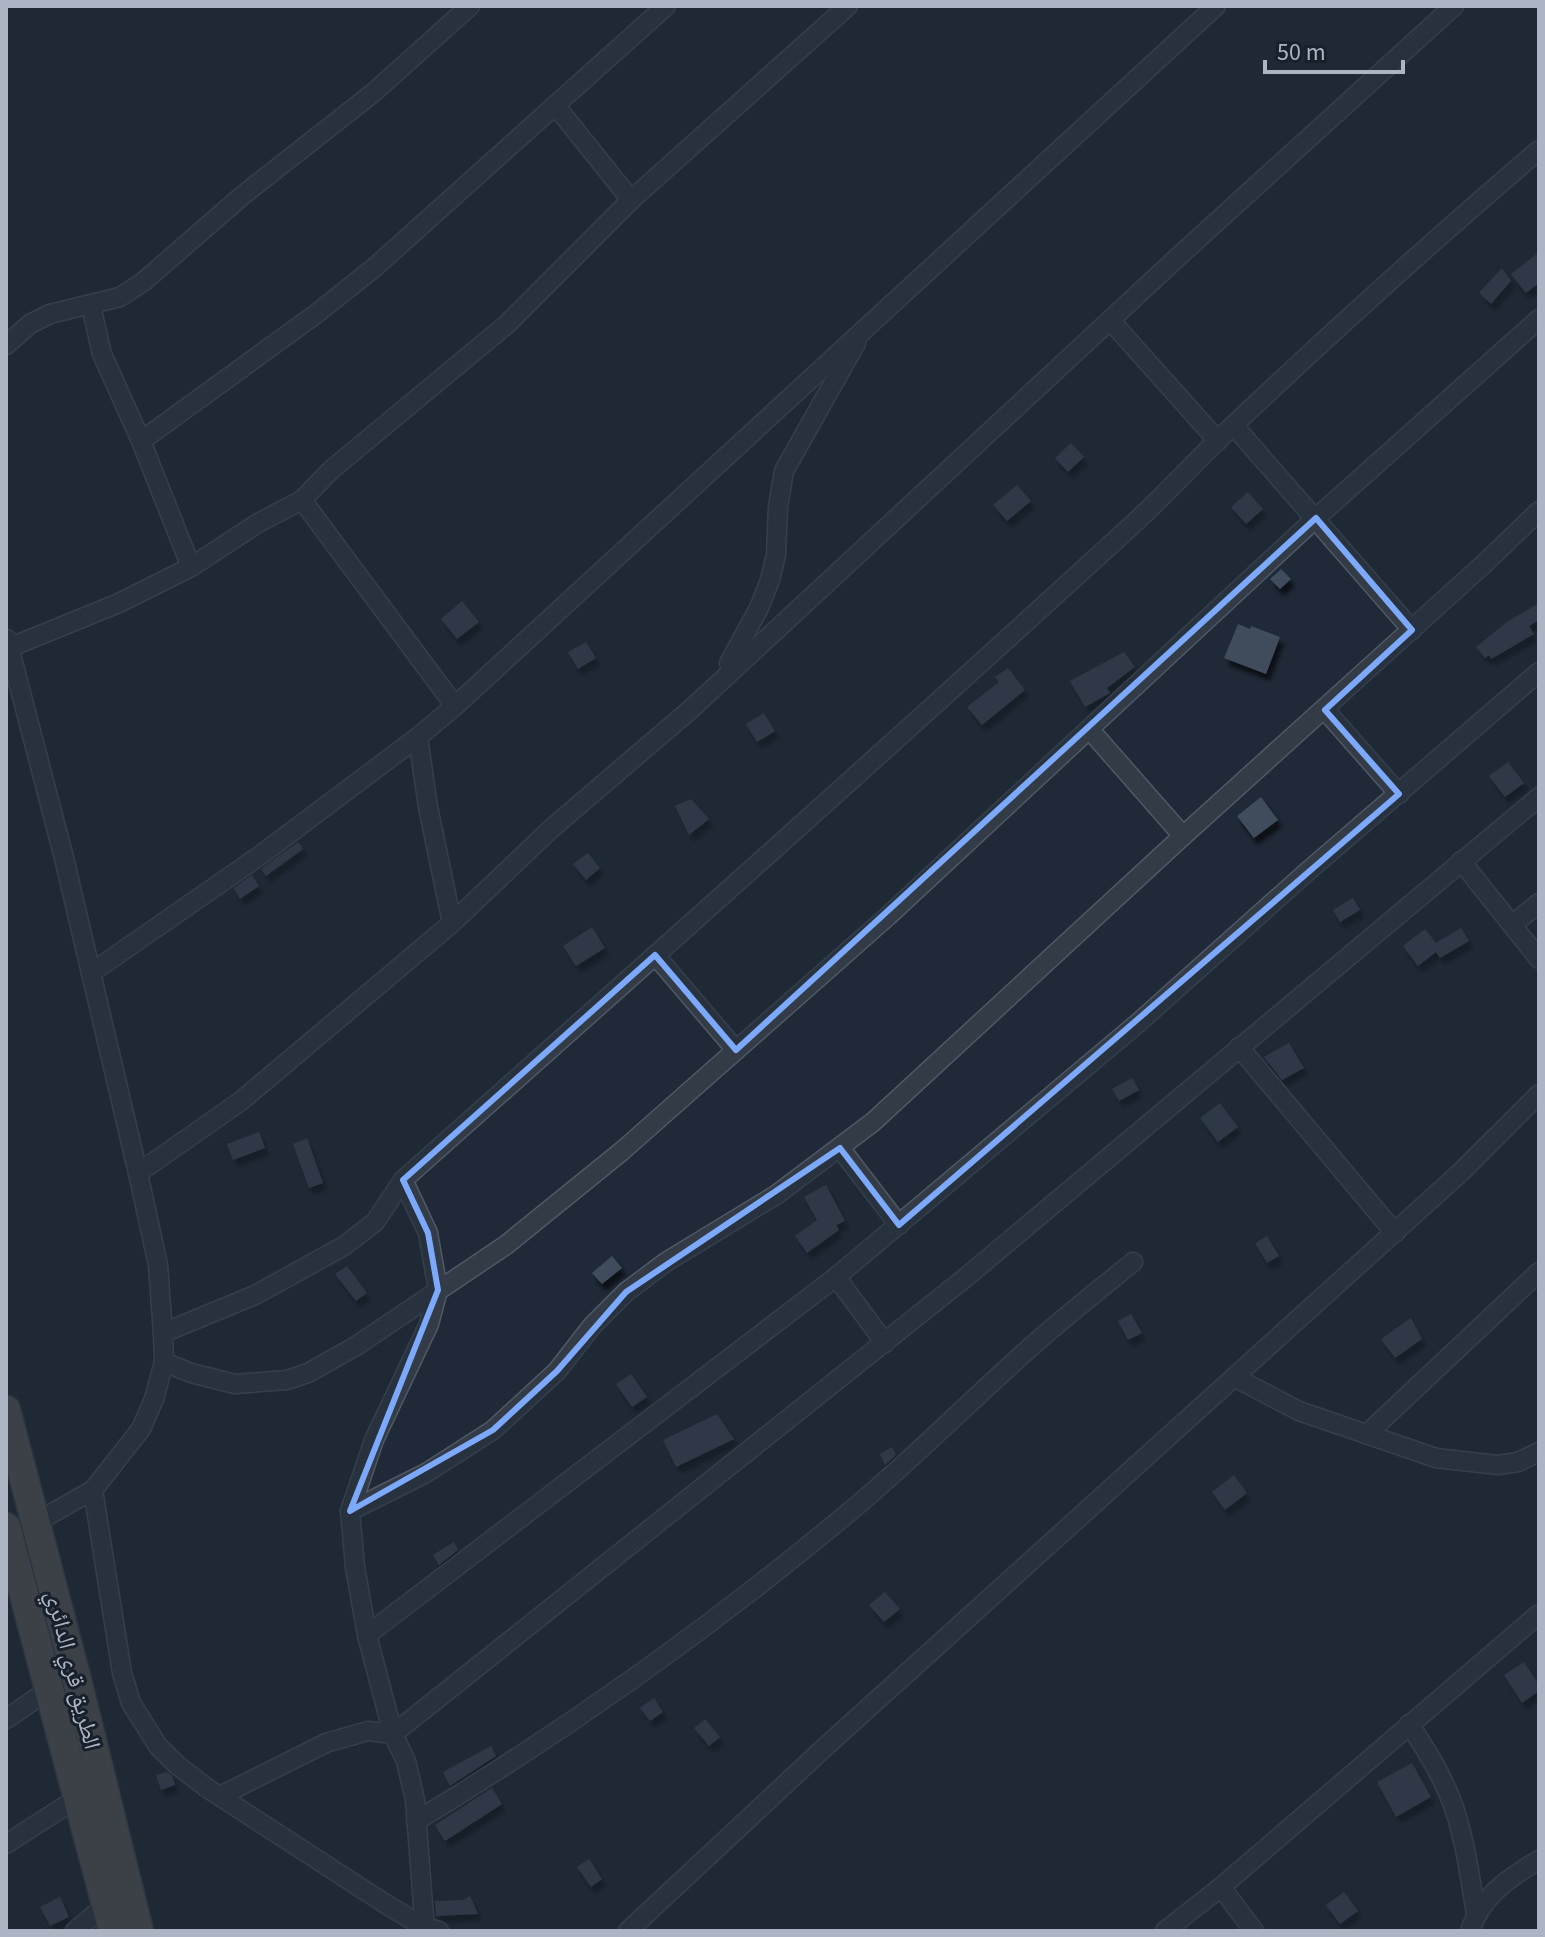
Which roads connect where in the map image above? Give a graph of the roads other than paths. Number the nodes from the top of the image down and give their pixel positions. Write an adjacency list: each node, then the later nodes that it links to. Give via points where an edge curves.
1 (470, 6): 9 (street, via 143,282)
2 (666, 6): 6 (street)
3 (848, 6): 8 (street)
4 (1216, 6): 12 (street)
5 (1454, 6): 11 (street)
6 (555, 105): 8 (street); 15 (street, via 363,277)
7 (1539, 150): 14 (street)
8 (631, 200): 17 (street, via 506,325)
9 (91, 306): 13 (street, via 50,314); 15 (street, via 102,354)
10 (1539, 319): 19 (street)
11 (1110, 320): 16 (street); 24 (street)
12 (866, 326): 24 (street, via 784,471 770,580); 25 (street)
13 (6, 345)
14 (1234, 426): 16 (street); 19 (street)
15 (141, 441): 20 (street)
16 (1218, 441): 36 (street, via 939,702)
17 (302, 500): 20 (street); 25 (street)
18 (1539, 511): 21 (street)
19 (1316, 518): 21 (street); 27 (street)
20 (191, 567): 22 (street, via 119,603)
21 (1412, 630): 26 (street)
22 (7, 644): 38 (street)
23 (1539, 672): 29 (street)
24 (720, 680): 34 (street)
25 (455, 706): 28 (street)
26 (1325, 710): 29 (street); 31 (street)
27 (1090, 730): 31 (street); 40 (street)
28 (418, 737): 34 (street); 38 (street)
29 (1399, 794): 45 (street)
30 (1539, 797): 32 (street)
31 (1183, 836): 42 (street, via 916,1085)
32 (1461, 861): 35 (street); 39 (street)
33 (1539, 903): 35 (street)
34 (452, 923): 43 (street, via 241,1101)
35 (1512, 925): 37 (street)
36 (655, 955): 40 (street); 44 (street)
37 (1539, 959)
38 (91, 973): 43 (street)
39 (1239, 1047): 46 (street); 52 (street)
40 (736, 1050): 50 (street, via 546,1214)
41 (1539, 1094): 46 (street)
42 (840, 1148): 45 (street); 59 (street, via 626,1292 557,1371 482,1438)
43 (138, 1173): 51 (street, via 158,1265)
44 (403, 1180): 50 (street, via 428,1233); 51 (street, via 375,1222 344,1246 255,1295)
45 (899, 1225): 49 (street)
46 (1395, 1233): 54 (street)
47 (1133, 1262): 70 (street, via 806,1547 584,1715)
48 (1539, 1272): 56 (street)
49 (836, 1277): 52 (street); 63 (street)
50 (438, 1290): 53 (street, via 327,1364 287,1380 217,1382); 59 (street, via 429,1324 374,1440)
51 (163, 1333): 53 (street)
52 (885, 1343): 67 (street)
53 (164, 1362): 58 (street, via 141,1429)
54 (1234, 1377): 56 (street, via 1299,1411); 79 (street)
55 (6, 1410): 60 (highway, الطريق قري الدائري)
56 (1367, 1434): 57 (street, via 1436,1458 1469,1463 1518,1462)
57 (1539, 1452)
58 (93, 1490): 60 (street); 68 (street, via 131,1703 158,1746)
59 (350, 1511): 63 (street)
60 (35, 1523): 78 (highway, الطريق قري الدائري)
61 (8, 1541): 64 (highway)
62 (1539, 1614): 66 (street)
63 (367, 1635): 67 (street)
64 (50, 1689): 65 (street); 69 (highway)
65 (6, 1719)
66 (1409, 1724): 73 (street); 74 (street, via 1434,1761 1453,1806)
67 (393, 1734): 68 (street, via 368,1731 326,1743); 70 (street, via 411,1779)
68 (220, 1796): 76 (street)
69 (79, 1797): 71 (street); 75 (highway)
70 (416, 1821): 76 (street)
71 (6, 1844)
72 (1539, 1860): 74 (street, via 1502,1885)
73 (1221, 1887): 80 (street); 81 (street)
74 (1476, 1913): 82 (street)
75 (110, 1918): 77 (street)
76 (429, 1930)
77 (75, 1931)
78 (139, 1931)
79 (628, 1931)
80 (1165, 1931)
81 (1254, 1931)
82 (1470, 1931)

